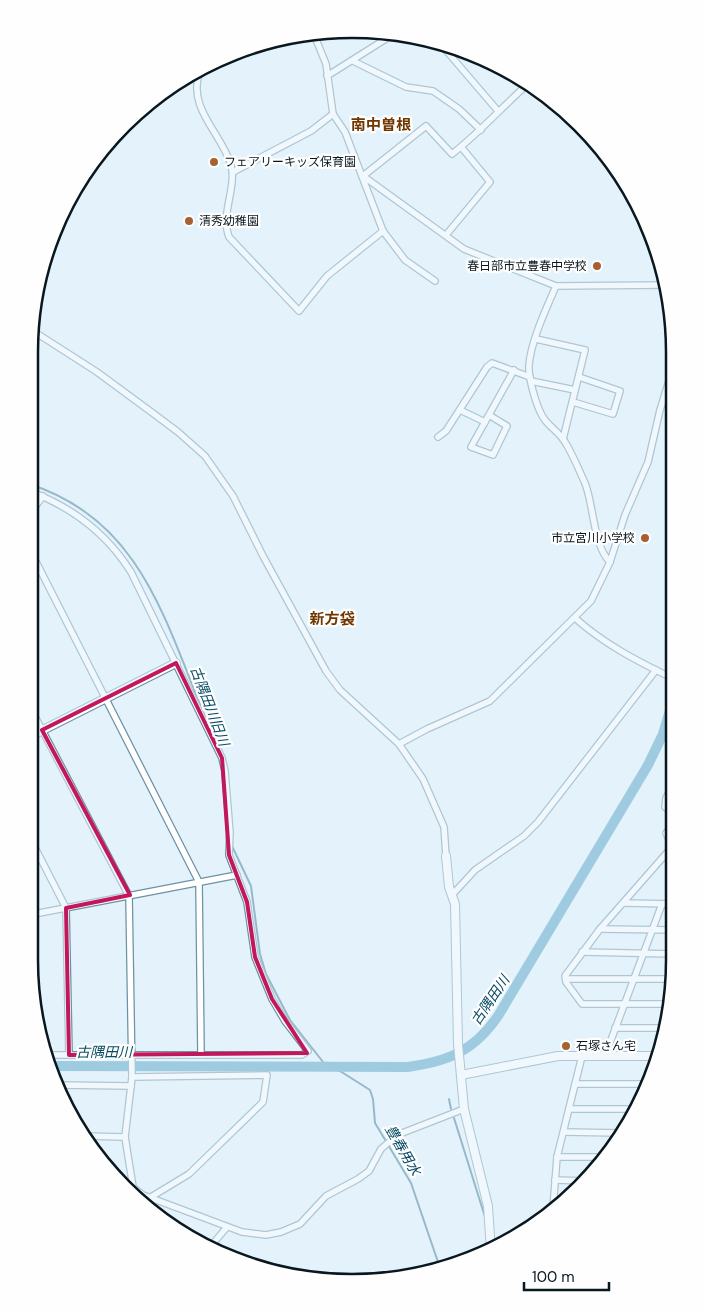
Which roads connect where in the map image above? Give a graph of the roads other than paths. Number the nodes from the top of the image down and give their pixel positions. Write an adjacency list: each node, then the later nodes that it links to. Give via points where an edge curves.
1 (316, 39): 5 (street)
2 (386, 39): 4 (street)
3 (448, 52): 8 (street)
4 (353, 61): 5 (street); 10 (street, via 406,88 433,91)
5 (327, 76): 9 (street)
6 (197, 79): 12 (street, via 195,86 206,121 222,144)
7 (523, 89): 8 (street)
8 (498, 111): 10 (street)
9 (333, 114): 12 (street, via 311,131); 13 (street, via 345,132)
10 (481, 130): 11 (street)
11 (462, 148): 13 (street, via 452,154 426,126); 15 (street, via 490,182)
12 (232, 172): 14 (street, via 227,221 229,237 299,311 327,276)
13 (363, 176): 14 (street); 15 (street)
14 (383, 231): 16 (street, via 405,260)
15 (446, 235): 17 (street, via 464,249)
16 (435, 281)
17 (556, 286): 18 (street); 20 (street)
18 (659, 286)
19 (38, 334): 45 (street, via 97,372 205,456 233,496 262,556 326,671 340,690)
20 (536, 338): 22 (street, via 585,350); 23 (street, via 529,366)
21 (514, 370): 23 (street); 27 (street, via 492,363); 28 (street)
22 (579, 377): 24 (street); 26 (street, via 620,391 613,414)
23 (531, 379): 24 (street); 31 (street, via 543,418)
24 (576, 390): 26 (street)
25 (666, 391): 35 (street, via 648,462 625,515)
26 (572, 402): 31 (street)
27 (460, 410): 29 (street); 30 (street, via 446,432)
28 (489, 415): 29 (street); 29 (street, via 507,426 493,455 470,447)
29 (485, 422)
30 (438, 437)
31 (564, 439): 35 (street, via 585,483 601,549)
32 (38, 494): 33 (street)
33 (43, 496): 34 (street); 38 (street, via 83,520 106,538 121,556)
34 (38, 503)
35 (610, 562): 37 (street, via 591,601)
36 (38, 566): 41 (street)
37 (575, 618): 39 (street, via 594,635); 45 (street, via 490,701)
38 (176, 663): 41 (street); 49 (street, via 222,758 230,833 229,856)
39 (656, 670): 40 (street); 51 (street, via 538,822 524,836 475,870)
40 (666, 675)
41 (104, 699): 43 (street); 50 (street)
42 (38, 722): 43 (street)
43 (42, 730): 44 (street); 52 (street)
44 (38, 732)
45 (399, 744): 47 (street, via 423,779 439,813 444,827)
46 (38, 854): 56 (street)
47 (446, 856): 51 (street)
48 (666, 856): 53 (street)
49 (237, 875): 50 (street); 73 (street, via 247,902 255,957 262,978 285,1021 308,1051 302,1055)
50 (200, 882): 52 (street); 73 (street)
51 (452, 895): 78 (street, via 455,904)
52 (129, 896): 56 (street); 77 (street)
53 (624, 903): 54 (street); 58 (street)
54 (662, 904): 55 (street); 59 (street)
55 (666, 904)
56 (66, 908): 57 (street); 72 (street)
57 (38, 913)
58 (600, 929): 59 (street); 61 (street)
59 (652, 930): 60 (street); 62 (street)
60 (666, 930)
61 (582, 952): 62 (street); 64 (street)
62 (643, 954): 63 (street); 65 (street)
63 (666, 954)
64 (566, 979): 65 (street); 67 (street, via 582,1004)
65 (633, 979): 66 (street); 67 (street)
66 (666, 979)
67 (624, 1004): 68 (street); 69 (street)
68 (663, 1004)
69 (615, 1028): 70 (street); 75 (street)
70 (659, 1028)
71 (52, 1055): 72 (street)
72 (69, 1055): 77 (street)
73 (201, 1055): 77 (street)
74 (582, 1056): 75 (street); 78 (street, via 558,1056); 80 (street)
75 (605, 1056): 76 (street)
76 (652, 1056)
77 (132, 1058): 79 (street)
78 (461, 1075): 85 (street)
79 (132, 1077): 83 (street); 97 (street, via 267,1075 263,1102 189,1174)
80 (575, 1084): 81 (street); 86 (street)
81 (641, 1084)
82 (64, 1086): 83 (street)
83 (131, 1086): 90 (street)
84 (629, 1108): 86 (street)
85 (464, 1109): 99 (street, via 397,1135 381,1149 369,1171 326,1196 307,1219 291,1229 266,1235); 101 (street, via 488,1206)
86 (569, 1109): 87 (street)
87 (564, 1132): 88 (street); 91 (street)
88 (614, 1133)
89 (92, 1136): 90 (street)
90 (125, 1137): 95 (street)
91 (557, 1157): 92 (street); 93 (street)
92 (597, 1157)
93 (555, 1180): 94 (street); 98 (street)
94 (576, 1180)
95 (129, 1181)
96 (146, 1197): 97 (street)
97 (151, 1197): 99 (street)
98 (554, 1200)
99 (227, 1226): 100 (street)
100 (214, 1242)
101 (490, 1242)

